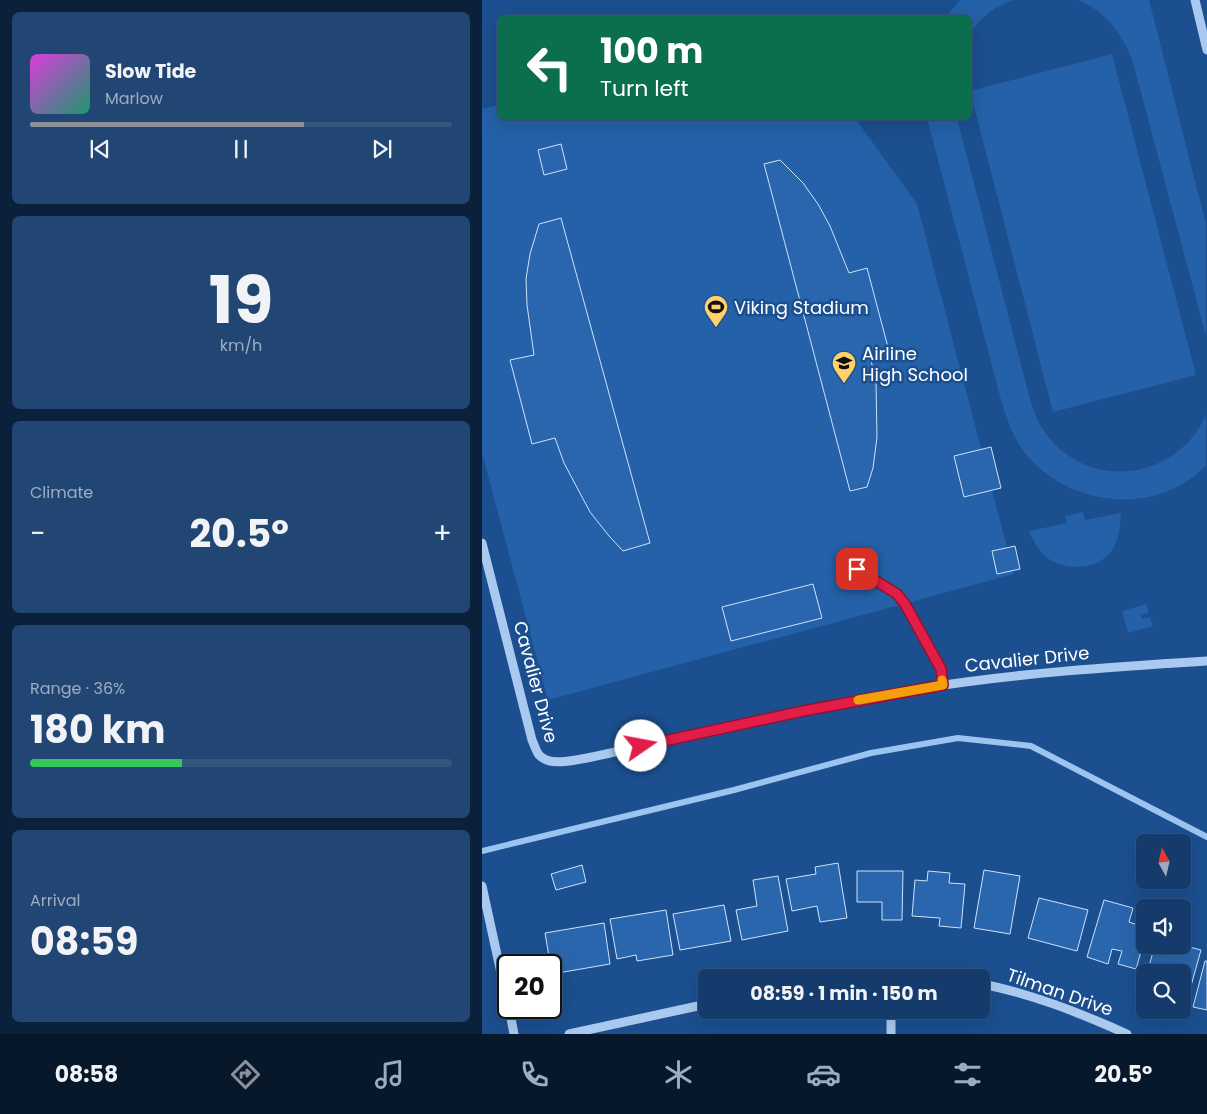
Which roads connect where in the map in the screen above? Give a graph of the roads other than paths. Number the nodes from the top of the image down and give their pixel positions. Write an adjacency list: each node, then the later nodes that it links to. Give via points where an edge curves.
1 (1195, 0): 2 (street)
2 (1206, 50)
3 (482, 543): 5 (street, Cavalier Drive)
4 (844, 560): 7 (street, via 897,594 905,604 941,669)
5 (485, 568): 7 (street, Cavalier Drive, via 532,740 540,756 552,761 587,758 803,711)
6 (1206, 661): 7 (street, Cavalier Drive, via 1100,667)
7 (943, 685)
8 (482, 886): 9 (street)
9 (497, 955)
10 (990, 986): 17 (street, Tilman Drive, via 1051,1003)
11 (698, 1006): 15 (street)
12 (511, 1019): 14 (street)
13 (891, 1019): 16 (street)
14 (514, 1034)
15 (569, 1034)
16 (891, 1034)
17 (1127, 1034)

